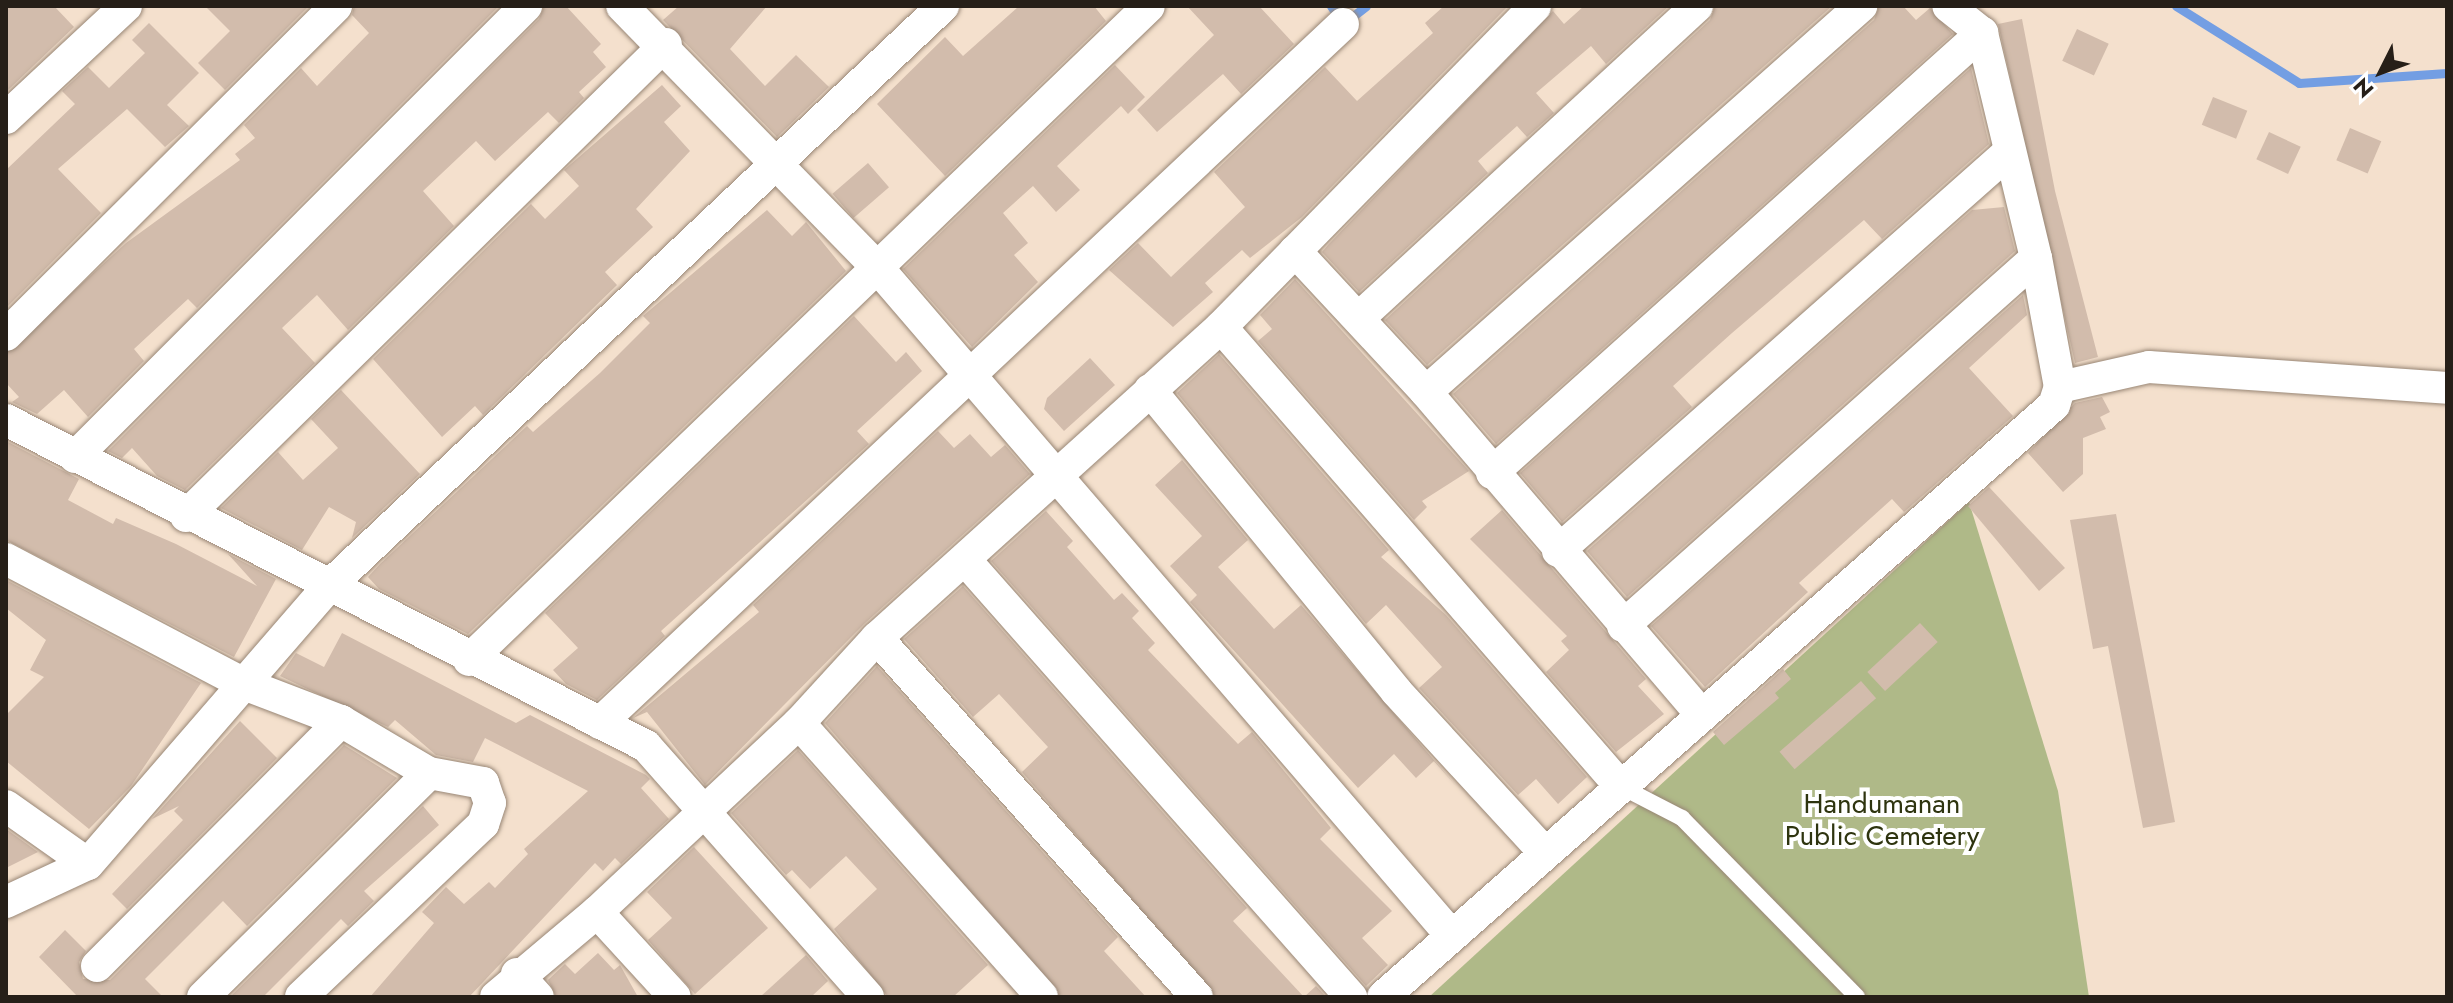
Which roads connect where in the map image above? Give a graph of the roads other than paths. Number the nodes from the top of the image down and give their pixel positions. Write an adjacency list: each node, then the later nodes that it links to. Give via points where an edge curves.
1 (126, 6): 14 (street)
2 (336, 6): 22 (street)
3 (526, 6): 29 (street)
4 (622, 6): 13 (street)
5 (943, 6): 16 (street)
6 (1149, 6): 19 (street)
7 (1535, 6): 17 (street)
8 (1697, 6): 20 (street)
9 (1861, 6): 27 (street)
10 (1948, 6): 12 (street)
11 (1343, 24): 23 (street)
12 (1982, 33): 15 (street); 30 (street)
13 (666, 44): 16 (street); 32 (street)
14 (6, 118)
15 (2008, 153): 18 (street); 33 (street)
16 (777, 167): 19 (street); 36 (street)
17 (1295, 251): 20 (street); 21 (street)
18 (2036, 258): 24 (street); 37 (street)
19 (877, 267): 23 (street); 39 (street)
20 (1359, 318): 27 (street)
21 (1221, 327): 26 (street); 46 (street)
22 (6, 335)
23 (967, 376): 31 (street); 43 (street)
24 (2060, 387): 25 (street, via 2149,367); 41 (street, via 2032,425)
25 (2447, 388)
26 (1150, 390): 31 (street); 49 (street, via 1396,691)
27 (1426, 392): 30 (street)
28 (6, 420): 29 (street)
29 (75, 457): 32 (street)
30 (1492, 473): 33 (street)
31 (1058, 474): 35 (street); 53 (street)
32 (186, 516): 36 (street)
33 (1558, 551): 37 (street)
34 (6, 559): 40 (street)
35 (966, 561): 38 (street); 62 (street)
36 (329, 586): 39 (street); 40 (street)
37 (1623, 626): 41 (street)
38 (877, 638): 44 (street); 61 (street)
39 (469, 660): 43 (street)
40 (244, 684): 42 (street); 50 (street)
41 (1702, 715): 46 (street)
42 (341, 721): 45 (street); 54 (street)
43 (600, 723): 48 (street, via 646,746)
44 (799, 723): 48 (street); 60 (street)
45 (429, 773): 56 (street); 57 (street, via 483,783 490,803 483,824)
46 (1620, 786): 49 (street); 64 (lane, via 1682,818)
47 (6, 806): 50 (street)
48 (704, 809): 52 (street); 59 (street)
49 (1543, 851): 53 (street)
50 (88, 864): 51 (street)
51 (6, 902)
52 (597, 912): 55 (street); 58 (street)
53 (1451, 935): 63 (street)
54 (97, 966)
55 (517, 989)
56 (203, 997)
57 (301, 997)
58 (675, 997)
59 (868, 997)
60 (1042, 997)
61 (1197, 997)
62 (1351, 997)
63 (1383, 997)
64 (1857, 997)

